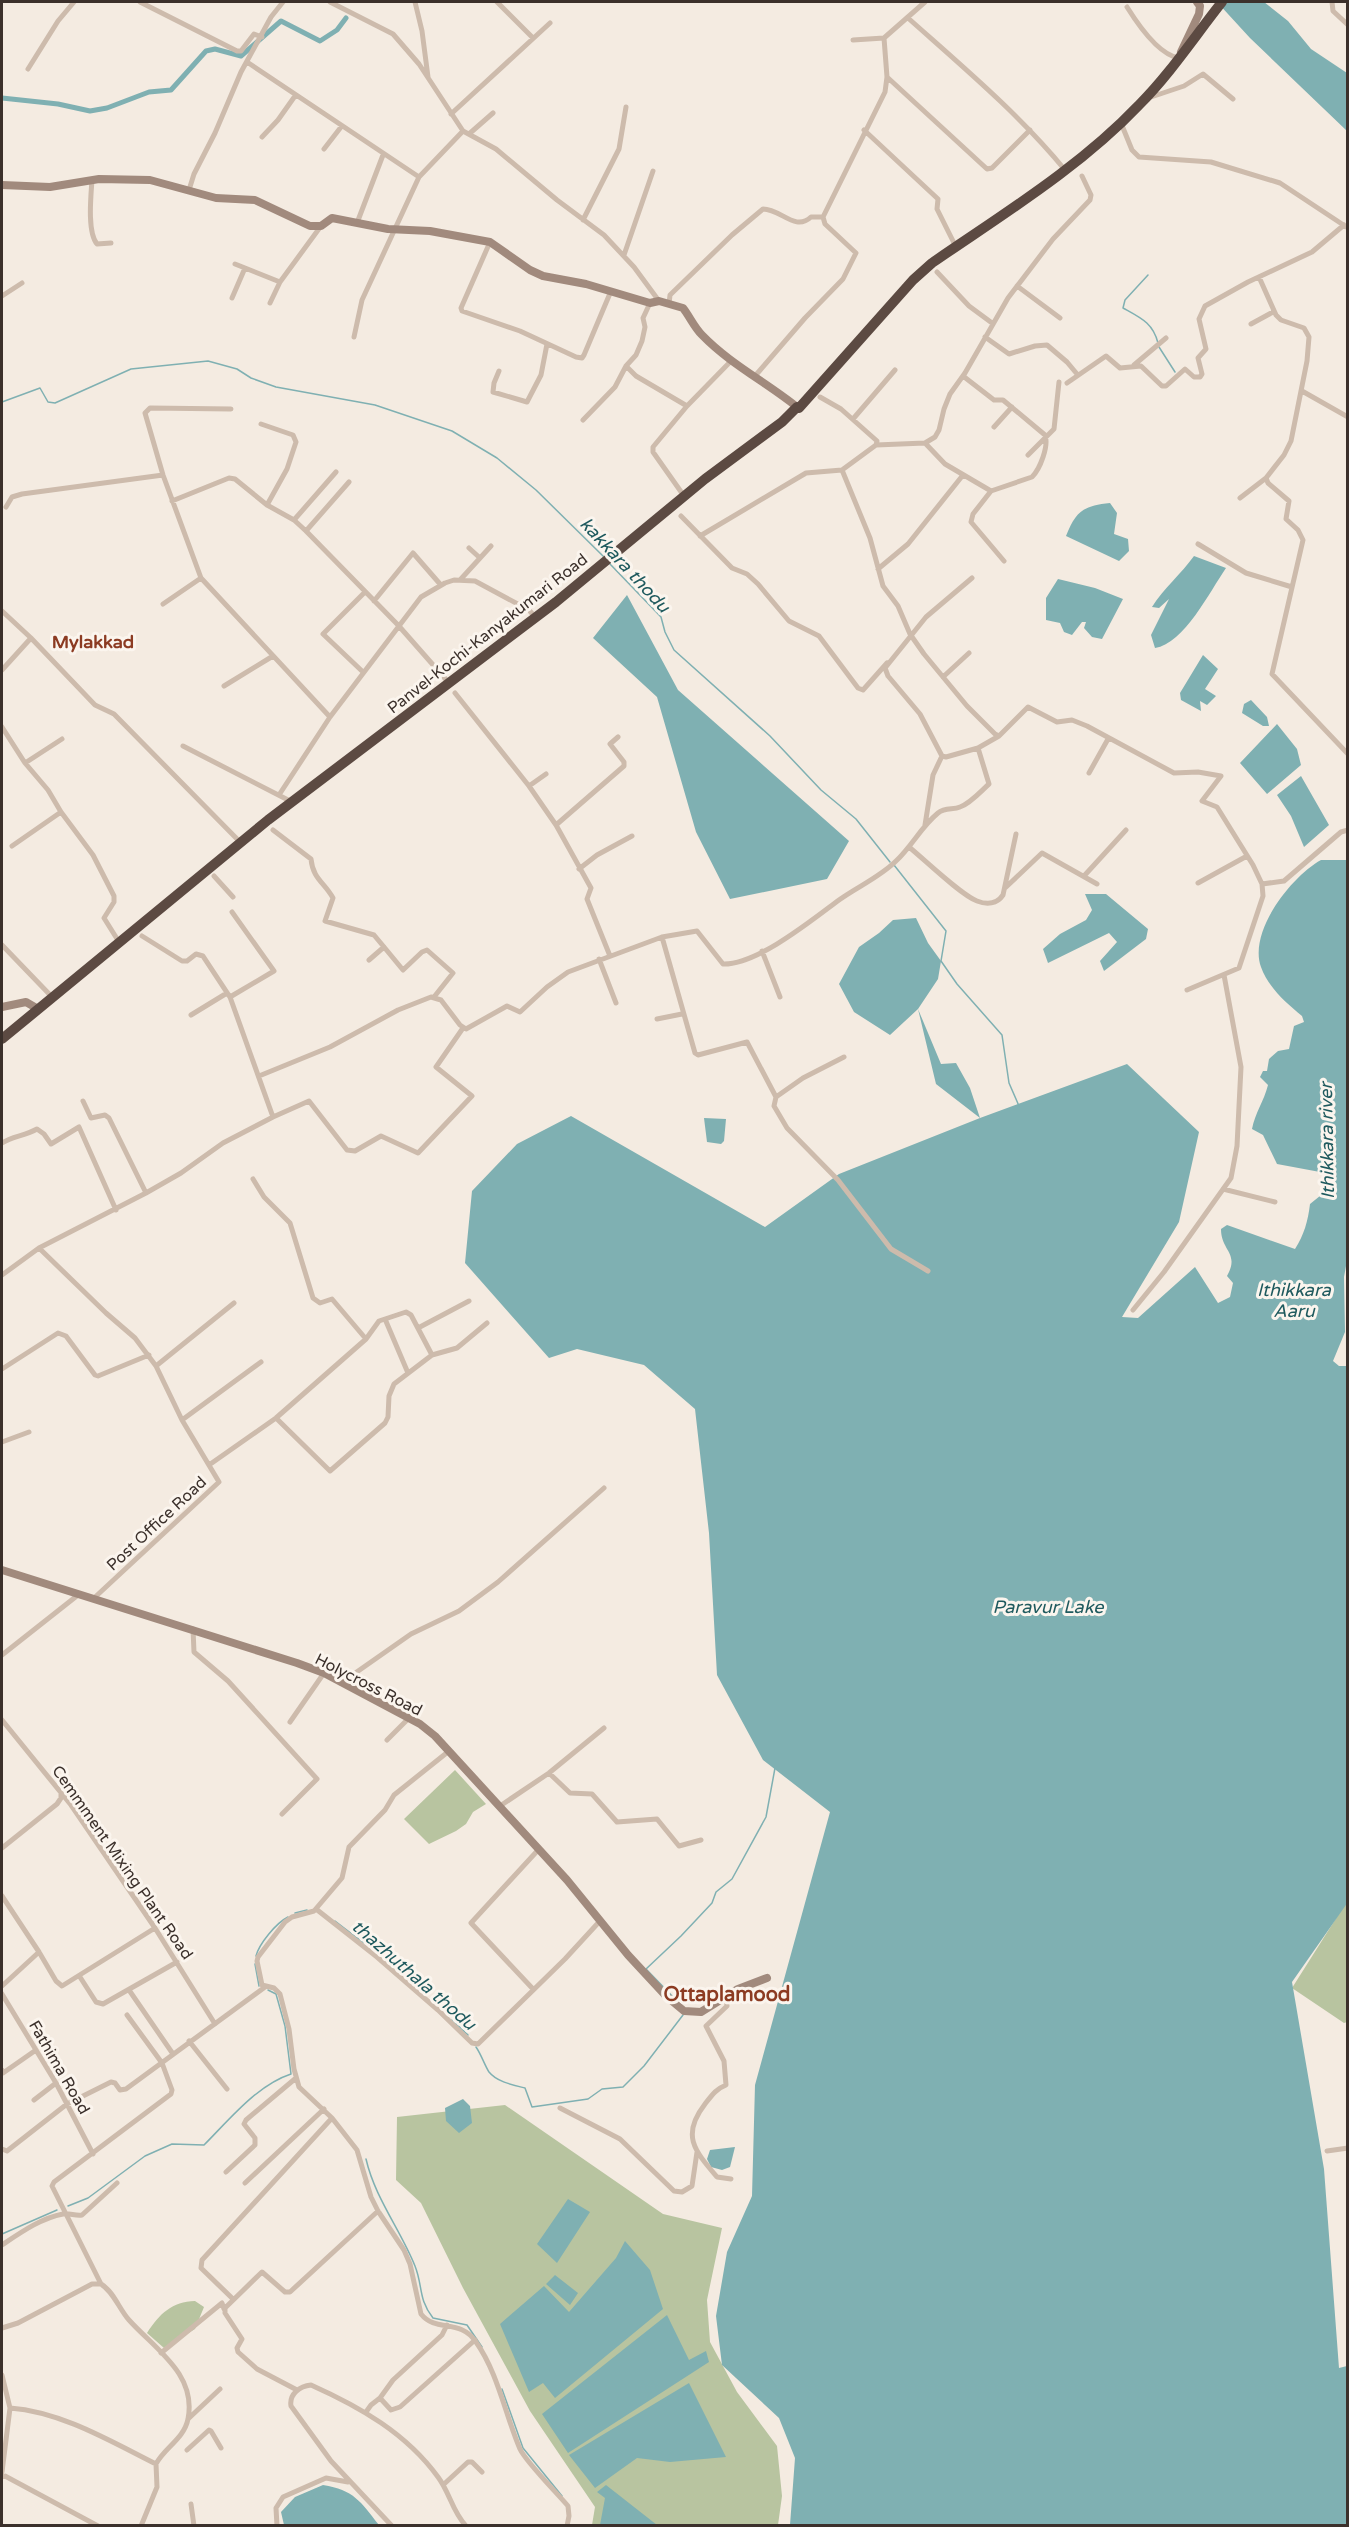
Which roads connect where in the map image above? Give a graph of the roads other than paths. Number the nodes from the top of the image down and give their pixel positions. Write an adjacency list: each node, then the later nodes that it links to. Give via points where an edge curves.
1 (74, 2): 21 (street)
2 (140, 2): 15 (street, via 237,51 254,34)
3 (283, 2): 15 (street)
4 (330, 2): 22 (street, via 393,34)
5 (415, 2): 22 (street)
6 (497, 2): 16 (street)
7 (925, 2): 12 (street)
8 (1197, 2): 19 (main road, via 1200,11)
9 (1222, 2): 19 (highway, Panvel-Kochi-Kanyakumari Road)
10 (1332, 2): 14 (street, via 1333,11)
11 (1127, 7): 19 (street, via 1152,39 1171,57)
12 (908, 18): 17 (street); 34 (street)
13 (550, 23): 16 (street)
14 (1347, 25)
15 (262, 37): 20 (street)
16 (533, 38): 29 (street)
17 (884, 38): 18 (street); 23 (street)
18 (853, 40)
19 (1179, 58): 25 (highway, Panvel-Kochi-Kanyakumari Road)
20 (247, 62): 24 (street); 45 (street)
21 (28, 69)
22 (428, 77): 29 (street)
23 (886, 77): 33 (street, via 881,103); 34 (street, via 987,169)
24 (295, 96): 31 (street); 36 (street)
25 (1145, 99): 26 (street, via 1184,86 1203,74); 30 (highway, Panvel-Kochi-Kanyakumari Road)
26 (1233, 99)
27 (626, 107): 47 (street, via 619,149)
28 (493, 112): 35 (street)
29 (451, 114): 32 (street)
30 (1121, 123): 39 (highway, Panvel-Kochi-Kanyakumari Road); 50 (street, via 1138,157 1211,162 1280,183)
31 (341, 127): 37 (street); 38 (street)
32 (463, 130): 35 (street); 42 (street)
33 (864, 130): 46 (street); 54 (street, via 938,199 937,209)
34 (1030, 130): 39 (street)
35 (469, 135): 47 (street, via 496,149)
36 (262, 137)
37 (324, 149)
38 (383, 154): 42 (street); 48 (street)
39 (1065, 170): 54 (highway, Panvel-Kochi-Kanyakumari Road)
40 (653, 171): 55 (street)
41 (1082, 176): 62 (street, via 1090,200)
42 (419, 177): 51 (street)
43 (92, 180): 44 (main road, via 50,188); 45 (main road, via 150,180); 53 (street, via 93,238 97,244)
44 (2, 184)
45 (189, 190): 49 (main road, via 225,199 255,200 304,224)
46 (823, 217): 69 (street, via 797,224 779,212 763,208 670,295); 84 (street, via 825,224 856,253 843,279)
47 (583, 220): 55 (street)
48 (357, 223): 49 (main road, via 332,218); 51 (main road)
49 (321, 226): 60 (street)
50 (1346, 226): 59 (street, via 1312,252)
51 (395, 230): 52 (main road, via 430,231); 74 (street, via 362,300)
52 (490, 242): 63 (main road, via 543,276); 77 (street, via 461,309)
53 (111, 243)
54 (956, 247): 91 (highway, Panvel-Kochi-Kanyakumari Road, via 913,280)
55 (624, 255): 66 (street)
56 (235, 264): 57 (street)
57 (245, 268): 60 (street); 65 (street)
58 (937, 272): 72 (street, via 969,306)
59 (1259, 277): 70 (street); 79 (street, via 1202,310 1199,319 1206,350 1198,358 1200,377 1185,369 1162,386 1141,366)
60 (280, 282): 67 (street)
61 (22, 283): 64 (street)
62 (1017, 286): 71 (street); 72 (street)
63 (611, 291): 68 (main road); 77 (street, via 582,358)
64 (2, 296)
65 (232, 298)
66 (659, 301): 68 (main road); 69 (main road)
67 (270, 303)
68 (650, 303): 80 (street, via 643,318 642,341)
69 (669, 304): 78 (main road, via 683,308 702,335)
70 (1273, 312): 73 (street); 88 (street, via 1281,320 1307,331)
71 (1060, 318)
72 (992, 323): 75 (street)
73 (1251, 324)
74 (354, 337)
75 (985, 337): 83 (street, via 1009,354 1047,345); 85 (street)
76 (1166, 338): 79 (street)
77 (547, 344): 81 (street, via 541,375 526,402 494,392)
78 (731, 361): 84 (main road); 90 (street)
79 (1134, 365): 83 (street, via 1120,368 1106,356)
80 (626, 366): 90 (street); 96 (street, via 615,387)
81 (499, 370)
82 (895, 370): 95 (street)
83 (1077, 374): 87 (street)
84 (755, 376): 91 (main road)
85 (963, 376): 92 (street, via 994,400 1003,400); 100 (street, via 947,401 937,434)
86 (1059, 382): 99 (street, via 1054,429)
87 (1067, 383)
88 (1302, 391): 94 (street); 107 (street, via 1288,448)
89 (820, 397): 95 (street)
90 (687, 406): 110 (street, via 653,450)
91 (797, 407): 110 (highway, Panvel-Kochi-Kanyakumari Road)
92 (1012, 407): 98 (street); 99 (street)
93 (231, 409): 105 (street, via 146,410)
94 (1347, 417)
95 (853, 419): 101 (street, via 875,437)
96 (583, 420)
97 (261, 424): 113 (street, via 293,435 296,442 287,469)
98 (994, 427)
99 (1046, 435): 102 (street); 109 (street, via 1047,443 1033,476)
100 (925, 443): 101 (street); 106 (street, via 941,461)
101 (876, 445): 103 (street)
102 (1028, 455)
103 (842, 470): 118 (street, via 806,473); 124 (street)
104 (336, 472): 116 (street)
105 (163, 475): 112 (street); 114 (street, via 22,494 12,498)
106 (963, 475): 109 (street); 124 (street, via 908,544)
107 (1266, 478): 111 (street); 129 (street, via 1289,501 1286,519 1302,537)
108 (349, 482): 117 (street)
109 (991, 491): 123 (street, via 971,522)
110 (684, 496): 134 (highway, Panvel-Kochi-Kanyakumari Road)
111 (1240, 498)
112 (172, 501): 113 (street, via 233,478); 125 (street)
113 (267, 505): 116 (street)
114 (6, 507)
115 (681, 516): 118 (street)
116 (294, 520): 117 (street)
117 (306, 531): 130 (street)
118 (700, 536): 140 (street, via 732,568 747,574 789,621 819,636 858,688 868,687)
119 (1198, 544): 129 (street, via 1246,573)
120 (491, 546): 122 (street)
121 (469, 548): 122 (street)
122 (480, 558): 127 (street)
123 (1004, 561)
124 (878, 568): 136 (street, via 883,586 898,606)
125 (201, 578): 132 (street); 139 (street)
126 (972, 579): 136 (street)
127 (460, 580): 128 (street); 134 (street, via 475,581)
128 (440, 584): 131 (street, via 413,553); 135 (street, via 421,597)
129 (1292, 587): 155 (street, via 1273,676)
130 (365, 592): 131 (street); 142 (street, via 323,634)
131 (374, 601): 135 (street)
132 (163, 604)
133 (2, 610): 137 (street)
134 (536, 617): 144 (highway, Panvel-Kochi-Kanyakumari Road)
135 (398, 625): 142 (street); 144 (street)
136 (910, 634): 140 (street); 143 (street)
137 (31, 638): 141 (street); 171 (street, via 95,705 114,714)
138 (969, 653): 143 (street)
139 (273, 656): 145 (street); 147 (street)
140 (887, 663): 156 (street, via 888,676 920,714)
141 (2, 670)
142 (363, 672): 147 (street)
143 (943, 677): 149 (street)
144 (449, 683): 162 (highway, Panvel-Kochi-Kanyakumari Road)
145 (224, 686)
146 (455, 693): 160 (street)
147 (330, 717): 161 (street)
148 (3, 730): 157 (street)
149 (999, 736): 152 (street, via 1028,708 1057,722 1076,721); 154 (street)
150 (618, 737): 164 (street, via 610,744 624,766)
151 (62, 739): 157 (street)
152 (1108, 739): 158 (street); 174 (street, via 1174,773 1221,776 1202,801 1217,807)
153 (183, 746): 161 (street)
154 (978, 748): 156 (street); 165 (street, via 989,784 963,806 940,811)
155 (1347, 754)
156 (942, 756): 165 (street, via 933,775)
157 (25, 763): 163 (street)
158 (1089, 773)
159 (546, 774): 160 (street)
160 (529, 786): 164 (street)
161 (279, 795): 162 (street)
162 (292, 802): 171 (highway, Panvel-Kochi-Kanyakumari Road)
163 (61, 812): 172 (street); 186 (street, via 93,855 114,896 104,918)
164 (556, 825): 175 (street)
165 (925, 825): 173 (street)
166 (273, 830): 188 (street, via 311,859 312,873 333,898 325,921 374,935)
167 (1126, 830): 177 (street)
168 (1347, 830): 180 (street, via 1284,881)
169 (1016, 834): 181 (street)
170 (632, 836): 175 (street)
171 (241, 843): 186 (highway, Panvel-Kochi-Kanyakumari Road)
172 (12, 846)
173 (909, 847): 181 (street, via 973,899 997,902); 189 (street, via 887,869 811,924)
174 (1247, 856): 178 (street); 180 (street)
175 (579, 869): 190 (street, via 591,888 587,899)
176 (214, 876): 182 (street)
177 (1084, 876): 179 (street); 181 (street, via 1042,853)
178 (1198, 883)
179 (1097, 884)
180 (1262, 884): 193 (street, via 1262,902 1244,959 1237,969)
181 (1004, 889)
182 (232, 897)
183 (232, 912): 195 (street, via 274,971)
184 (141, 936): 195 (street, via 182,961 201,954)
185 (662, 937): 189 (street, via 697,931 723,964 739,962); 190 (street); 202 (street)
186 (119, 942): 198 (highway, Panvel-Kochi-Kanyakumari Road)
187 (2, 945): 198 (street)
188 (384, 947): 192 (street); 196 (street, via 403,970 427,950 452,970 452,976)
189 (762, 951): 197 (street)
190 (610, 956): 191 (street)
191 (599, 959): 199 (street); 205 (street, via 568,972 520,1012 507,1006 470,1028)
192 (369, 960)
193 (1224, 975): 194 (street); 214 (street, via 1241,1067 1237,1146 1231,1178)
194 (1186, 990)
195 (229, 995): 203 (street); 208 (street)
196 (434, 997): 205 (street, via 441,1000); 208 (street, via 398,1010 330,1047)
197 (780, 997)
198 (53, 998): 201 (highway, Panvel-Kochi-Kanyakumari Road)
199 (616, 1003)
200 (2, 1007): 201 (main road, via 26,1002)
201 (38, 1009): 206 (highway, Panvel-Kochi-Kanyakumari Road)
202 (682, 1014): 204 (street); 209 (street, via 696,1054 747,1042)
203 (192, 1015)
204 (657, 1019)
205 (463, 1028): 211 (street, via 436,1067 472,1096 418,1153 381,1136 355,1151 347,1150 309,1101)
206 (2, 1039)
207 (844, 1057): 209 (street)
208 (260, 1076): 211 (street)
209 (776, 1097): 219 (street, via 774,1106 787,1128 838,1180 891,1249)
210 (82, 1101): 215 (street, via 91,1118 109,1118)
211 (273, 1117): 215 (street, via 223,1143)
212 (2, 1143): 217 (street, via 37,1129 51,1144 80,1126)
213 (253, 1179): 227 (street, via 264,1197 290,1223 313,1298 320,1303 332,1299)
214 (1223, 1189): 216 (street); 223 (street)
215 (146, 1193): 217 (street)
216 (1275, 1202)
217 (116, 1210): 218 (street)
218 (39, 1248): 220 (street); 228 (street, Post Office Road)
219 (928, 1271)
220 (2, 1275)
221 (469, 1301): 226 (street)
222 (234, 1303): 231 (street)
223 (1133, 1310)
224 (385, 1319): 226 (street, via 408,1312); 227 (street); 233 (street)
225 (487, 1323): 229 (street, via 457,1348)
226 (418, 1328): 229 (street)
227 (366, 1339): 234 (street)
228 (149, 1355): 231 (street, Post Office Road); 232 (street, via 98,1376 66,1336 58,1333)
229 (432, 1355): 233 (street)
230 (261, 1362): 235 (street)
231 (156, 1366): 235 (street, Post Office Road)
232 (2, 1370)
233 (408, 1373): 238 (street, via 391,1389 385,1423)
234 (276, 1418): 238 (street, via 330,1471); 240 (street)
235 (182, 1420): 240 (street, Post Office Road)
236 (29, 1432): 237 (street)
237 (2, 1442)
238 (354, 1450): 239 (street)
239 (359, 1455)
240 (209, 1465): 244 (street, Post Office Road, via 219,1482)
241 (604, 1488): 248 (street, via 498,1582 459,1611 411,1634)
242 (2, 1570): 243 (main road, Holycross Road)
243 (78, 1595): 244 (main road, Holycross Road); 246 (street)
244 (93, 1599): 245 (main road, Holycross Road)
245 (193, 1629): 247 (main road, Holycross Road); 260 (street, via 194,1652 228,1681 316,1779)
246 (2, 1655)
247 (324, 1673): 248 (main road, Holycross Road); 251 (street)
248 (341, 1683): 249 (main road, Holycross Road)
249 (409, 1718): 255 (street); 256 (main road, Holycross Road)
250 (2, 1720): 252 (street, Cemmment Mixing Plant Road)
251 (290, 1722)
252 (7, 1727): 254 (street); 258 (street, Cemmment Mixing Plant Road)
253 (604, 1728): 257 (street)
254 (2, 1732)
255 (387, 1740)
256 (449, 1751): 259 (main road, Holycross Road); 265 (street, via 394,1795 385,1810 349,1847 342,1878)
257 (549, 1773): 259 (street); 261 (street, via 570,1793 592,1794 616,1822 657,1819 679,1846)
258 (61, 1792): 262 (street, via 57,1804); 267 (street, Cemmment Mixing Plant Road)
259 (500, 1806): 263 (main road, Holycross Road)
260 (282, 1814)
261 (701, 1840)
262 (2, 1848)
263 (539, 1849): 266 (main road, Holycross Road); 274 (street, via 471,1923)
264 (2, 1896): 268 (street)
265 (316, 1909): 273 (street, via 288,1920 261,1953 257,1961); 274 (street, via 377,1956 474,2043 487,2037)
266 (599, 1922): 274 (street); 277 (main road, Holycross Road, via 666,1996 688,2012 701,2012)
267 (155, 1928): 269 (street, Cemmment Mixing Plant Road); 270 (street)
268 (39, 1952): 270 (street, via 59,1986); 272 (street)
269 (177, 1962): 275 (street); 279 (street, Cemmment Mixing Plant Road)
270 (80, 1977): 275 (street, via 99,2004)
271 (767, 1978): 277 (main road)
272 (2, 1986)
273 (265, 1987): 279 (street); 285 (street, via 280,1994)
274 (533, 1989)
275 (129, 1990): 282 (street)
276 (2, 1994): 281 (street, Fathima Road)
277 (726, 1996): 296 (street, via 728,2006 705,2025 724,2061 726,2085 717,2088 693,2123 691,2137)
278 (127, 2015): 283 (street)
279 (215, 2024): 280 (street)
280 (189, 2041): 282 (street); 287 (street)
281 (36, 2050): 284 (street, via 3,2073); 286 (street, Fathima Road)
282 (173, 2054): 283 (street)
283 (162, 2063): 289 (street, via 123,2091 111,2082); 297 (street, via 171,2094)
284 (2, 2070)
285 (296, 2078): 291 (street, via 306,2094); 298 (street, via 246,2120 244,2124 255,2138 255,2145)
286 (56, 2083): 288 (street); 289 (street, Fathima Road)
287 (227, 2088)
288 (34, 2100)
289 (67, 2104): 294 (street, via 7,2151); 297 (street, Fathima Road)
290 (560, 2108): 296 (street, via 620,2139 674,2191 682,2192 692,2186)
291 (324, 2109): 292 (street); 301 (street)
292 (332, 2118): 302 (street, via 357,2150); 306 (street, via 202,2260 201,2268)
293 (1347, 2148): 295 (street)
294 (2, 2149)
295 (1327, 2151)
296 (697, 2152): 299 (street, via 717,2177)
297 (93, 2154): 303 (street, via 52,2186)
298 (226, 2172)
299 (731, 2179)
300 (117, 2183): 303 (street, via 82,2215)
301 (245, 2183)
302 (378, 2211): 306 (street, via 290,2292 262,2272); 308 (street, via 410,2264 420,2314)
303 (66, 2213): 304 (street); 305 (street)
304 (2, 2245)
305 (101, 2284): 309 (street, via 92,2284); 311 (street, via 129,2320)
306 (233, 2299): 307 (street)
307 (225, 2311): 311 (street, via 222,2303); 314 (street, via 242,2339 238,2352 257,2369)
308 (447, 2325): 310 (street, via 460,2327); 315 (street, via 442,2335 393,2380)
309 (2, 2328)
310 (475, 2340): 315 (street, via 400,2407 391,2410); 336 (street, via 521,2450 568,2506)
311 (162, 2352): 318 (street, via 178,2370 188,2393)
312 (2, 2375): 316 (street)
313 (220, 2389): 318 (street)
314 (297, 2390): 317 (street, via 311,2385); 327 (street, via 291,2397 291,2406)
315 (380, 2398): 317 (street)
316 (10, 2409): 320 (street); 323 (street, via 54,2415)
317 (366, 2412): 328 (street, via 405,2439)
318 (188, 2419): 323 (street, via 175,2443)
319 (2, 2423): 320 (street)
320 (9, 2423): 324 (street)
321 (221, 2448): 322 (street, via 208,2430)
322 (188, 2450)
323 (156, 2464): 330 (street, via 157,2487)
324 (2, 2472)
325 (482, 2472): 328 (street, via 468,2462)
326 (2, 2477): 331 (street)
327 (349, 2482): 333 (street, via 326,2478 283,2497 276,2508); 334 (street)
328 (443, 2485): 335 (street, via 453,2511)
329 (191, 2504): 332 (street)
330 (144, 2524)
331 (98, 2526)
332 (194, 2526)
333 (277, 2526)
334 (392, 2526)
335 (466, 2526)
336 (567, 2526)

